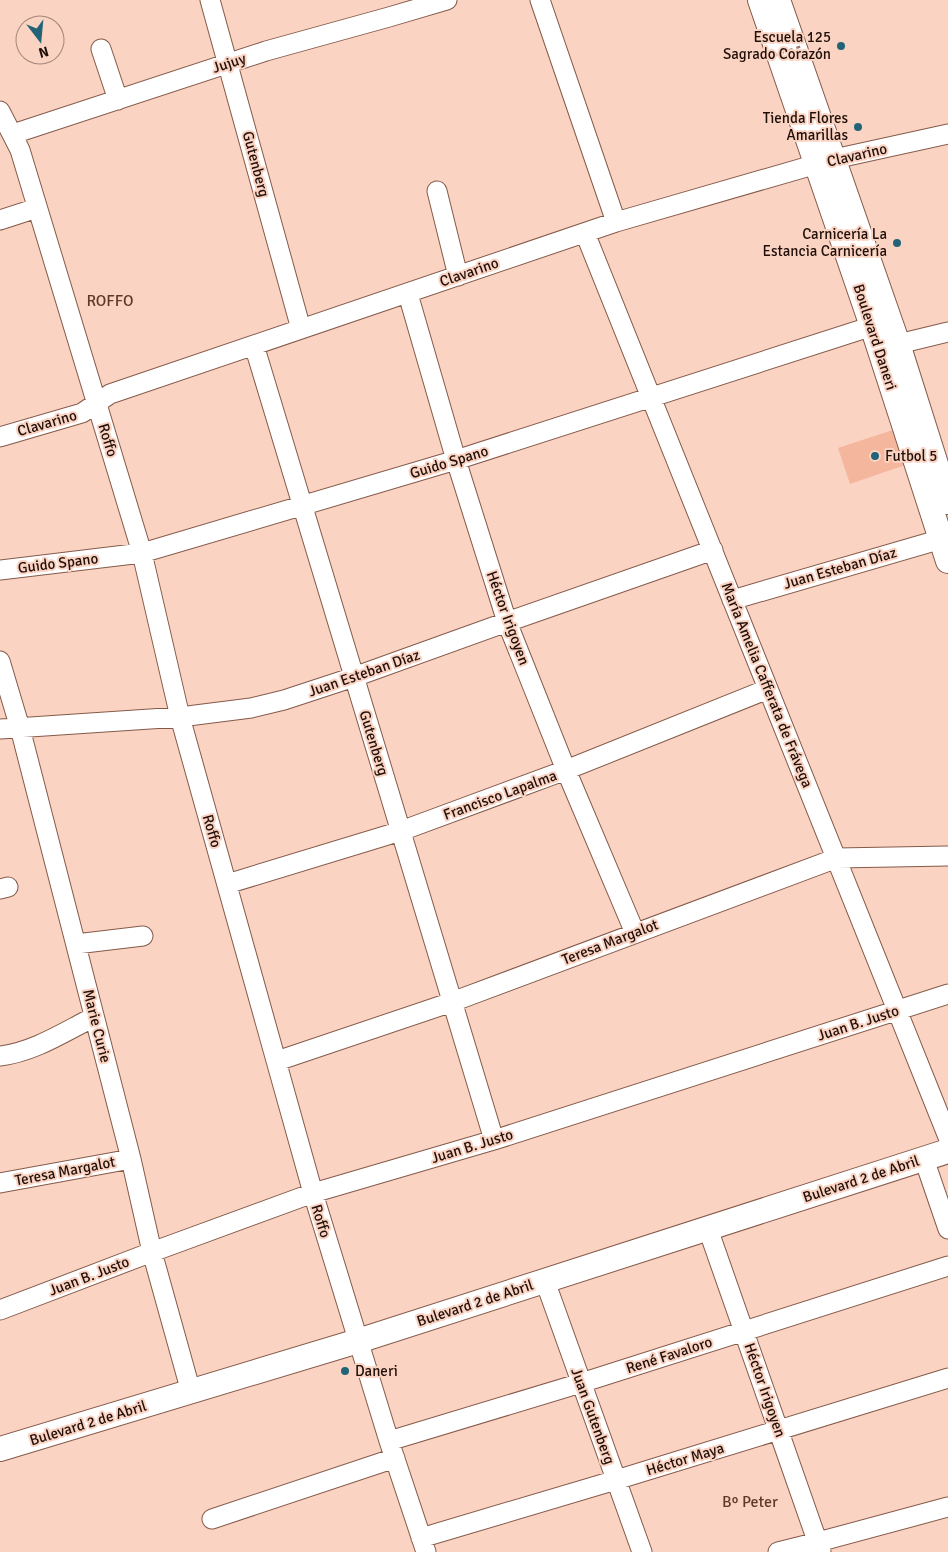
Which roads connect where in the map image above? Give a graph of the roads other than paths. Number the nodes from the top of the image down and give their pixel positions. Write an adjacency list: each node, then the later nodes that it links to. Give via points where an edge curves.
1 (210, 0): 8 (street, Gutenberg)
2 (447, 0): 8 (street, Jujuy)
3 (540, 0): 17 (street)
4 (760, 0): 6 (main road, Boulevard Daneri)
5 (778, 0): 6 (main road, Boulevard Daneri)
6 (784, 47): 13 (main road, Boulevard Daneri)
7 (101, 49): 9 (street)
8 (228, 63): 9 (street, Jujuy); 22 (street, Gutenberg)
9 (118, 100): 11 (street, Jujuy)
10 (0, 111): 11 (street, Roffo)
11 (13, 134): 15 (street, Roffo)
12 (948, 134): 13 (street, Clavarino)
13 (825, 162): 17 (street, Clavarino); 21 (main road, Boulevard Daneri)
14 (437, 190): 19 (street)
15 (37, 208): 16 (street); 28 (street, Roffo)
16 (0, 220)
17 (616, 222): 18 (street, Clavarino)
18 (585, 233): 19 (street, Clavarino); 27 (street, María Amelia Cafferata de Frávega)
19 (458, 276): 20 (street, Clavarino)
20 (408, 294): 22 (street, Clavarino); 30 (street, Héctor Irigoyen)
21 (881, 323): 25 (main road, Boulevard Daneri); 27 (street, Guido Spano)
22 (301, 329): 24 (street, Clavarino)
23 (948, 332): 25 (street)
24 (254, 346): 28 (street, Clavarino, via 110,394); 32 (street, Gutenberg)
25 (888, 346): 26 (main road, Boulevard Daneri)
26 (904, 395): 31 (main road, Boulevard Daneri); 33 (main road, Boulevard Daneri)
27 (651, 397): 30 (street, Guido Spano); 34 (street, María Amelia Cafferata de Frávega)
28 (96, 402): 29 (street, Clavarino, via 82,413); 35 (street, Roffo)
29 (0, 437)
30 (456, 460): 32 (street, Guido Spano); 38 (street, Héctor Irigoyen)
31 (948, 502)
32 (302, 505): 35 (street, Guido Spano); 40 (street, Gutenberg)
33 (946, 546): 37 (street, Juan Esteban Díaz)
34 (713, 550): 37 (street, María Amelia Cafferata de Frávega); 38 (street, Juan Esteban Díaz)
35 (142, 553): 36 (street, Guido Spano); 42 (street, Roffo)
36 (0, 570)
37 (732, 600): 41 (street, María Amelia Cafferata de Frávega)
38 (507, 622): 40 (street, Juan Esteban Díaz); 45 (street, Héctor Irigoyen)
39 (0, 661): 43 (street, Marie Curie)
40 (354, 677): 42 (street, Juan Esteban Díaz, via 251,708); 46 (street, Gutenberg)
41 (768, 689): 45 (street, Francisco Lapalma); 48 (street, María Amelia Cafferata de Frávega)
42 (180, 716): 43 (street, Juan Esteban Díaz); 49 (street, Roffo)
43 (20, 728): 44 (street, Juan Esteban Díaz); 52 (street, Marie Curie)
44 (0, 729)
45 (566, 770): 46 (street, Francisco Lapalma); 50 (street, Héctor Irigoyen)
46 (401, 831): 49 (street, Francisco Lapalma); 54 (street, Gutenberg)
47 (948, 856): 48 (street, Teresa Margalot)
48 (837, 858): 50 (street, Teresa Margalot); 55 (street, María Amelia Cafferata de Frávega)
49 (227, 884): 58 (street, Roffo)
50 (635, 933): 54 (street, Teresa Margalot)
51 (143, 936): 52 (street)
52 (76, 944): 56 (street, Marie Curie)
53 (948, 994): 55 (street, Juan B. Justo)
54 (452, 1002): 58 (street, Teresa Margalot); 60 (street, Gutenberg)
55 (897, 1011): 59 (street, María Amelia Cafferata de Frávega); 60 (street, Juan B. Justo)
56 (94, 1017): 57 (street, via 31,1049); 62 (street, Marie Curie)
57 (0, 1056)
58 (276, 1061): 65 (street, Roffo)
59 (948, 1137)
60 (494, 1140): 65 (street, Juan B. Justo)
61 (948, 1151): 63 (main road, Bulevard 2 de Abril)
62 (131, 1158): 64 (street, Teresa Margalot); 68 (street, Marie Curie)
63 (924, 1159): 66 (main road, Bulevard 2 de Abril); 67 (street)
64 (0, 1183)
65 (312, 1193): 68 (street, Juan B. Justo); 73 (street, Roffo)
66 (708, 1229): 70 (main road, Bulevard 2 de Abril); 72 (street, Héctor Irigoyen)
67 (948, 1229)
68 (152, 1252): 71 (street, Juan B. Justo); 76 (street, Marie Curie)
69 (948, 1266): 72 (street, René Favaloro)
70 (545, 1281): 73 (main road, Bulevard 2 de Abril); 75 (street, Juan Gutenberg)
71 (0, 1310)
72 (744, 1331): 75 (street, René Favaloro); 77 (street, Héctor Irigoyen)
73 (358, 1341): 76 (main road, Bulevard 2 de Abril); 79 (street, Roffo)
74 (948, 1378): 77 (street, Héctor Maya)
75 (581, 1383): 79 (street, René Favaloro); 80 (street, Juan Gutenberg)
76 (191, 1392): 78 (main road, Bulevard 2 de Abril)
77 (779, 1430): 80 (street, Héctor Maya); 84 (street, Héctor Irigoyen)
78 (0, 1449)
79 (392, 1450): 82 (street, René Favaloro); 83 (street, Roffo)
80 (616, 1480): 83 (street, Héctor Maya); 85 (street, Juan Gutenberg)
81 (948, 1506): 84 (street)
82 (212, 1519)
83 (424, 1545)
84 (819, 1547): 86 (street)
85 (642, 1552)
86 (778, 1552)

